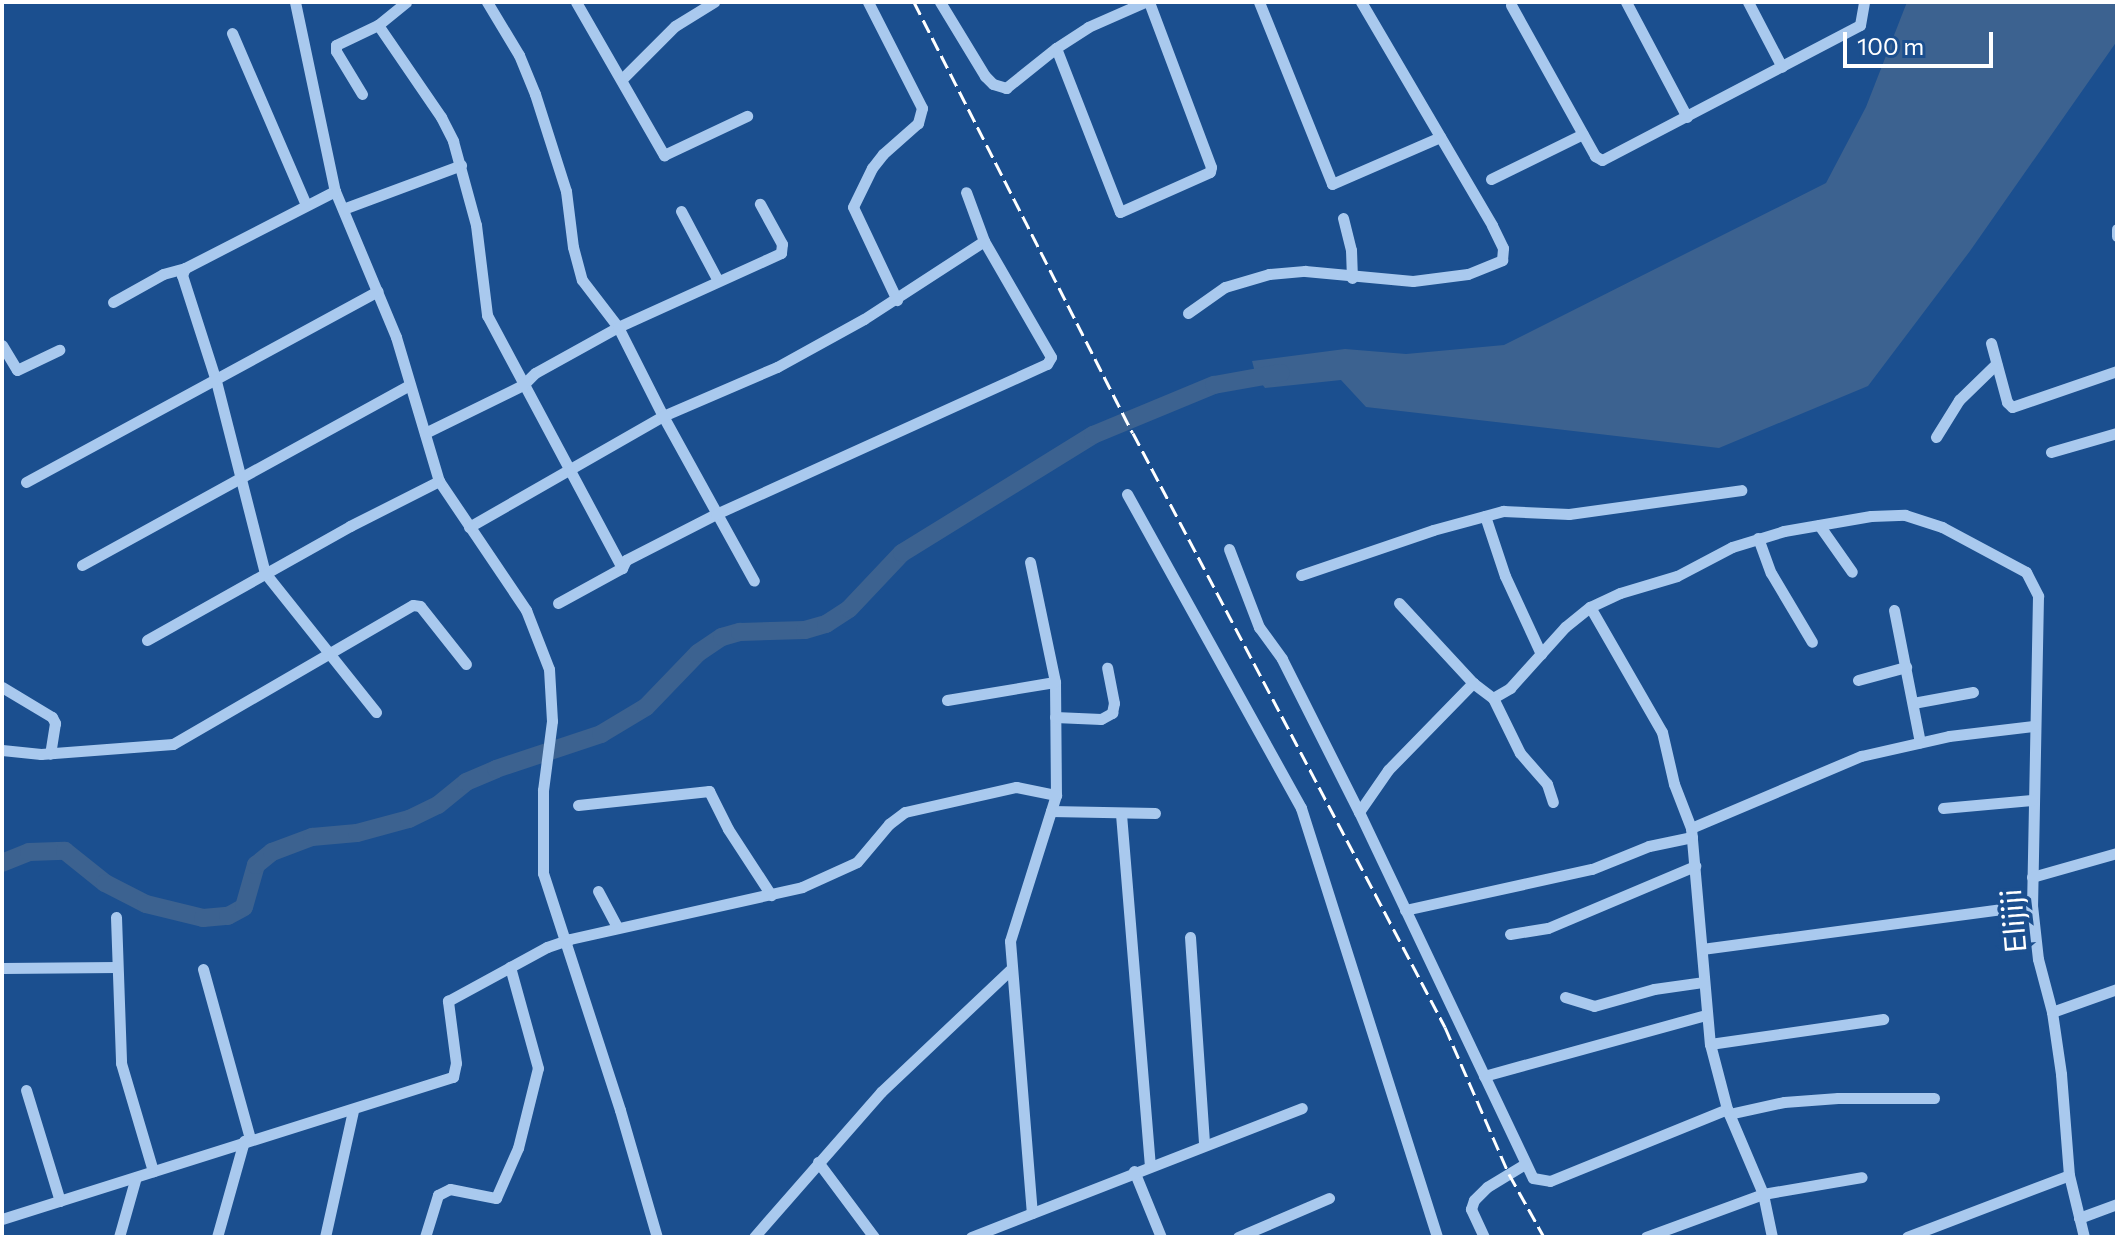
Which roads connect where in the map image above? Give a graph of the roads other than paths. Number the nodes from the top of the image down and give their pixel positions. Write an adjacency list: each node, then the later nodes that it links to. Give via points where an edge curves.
1 (295, 2): 27 (street)
2 (406, 2): 15 (street)
3 (487, 2): 44 (street, via 535,94 566,191 582,280)
4 (576, 2): 19 (street)
5 (714, 2): 19 (street, via 675,26)
6 (868, 2): 41 (street, via 922,108 918,123 872,168 853,207)
7 (940, 2): 17 (street, via 985,76 999,87 1006,88)
8 (1147, 2): 17 (street, via 1088,27); 17 (street, via 1210,172 1117,210)
9 (1259, 2): 24 (street, via 1332,184)
10 (1361, 2): 24 (street)
11 (1626, 2): 22 (street)
12 (1748, 2): 18 (street)
13 (1864, 2): 18 (street, via 1860,25)
14 (1511, 5): 23 (street)
15 (378, 25): 20 (street, via 335,47); 25 (street, via 441,117)
16 (232, 33): 30 (street)
17 (1056, 48)
18 (1782, 67): 22 (street)
19 (622, 79): 21 (street, via 664,155)
20 (362, 94)
21 (747, 116)
22 (1687, 117): 23 (street, via 1602,160)
23 (1583, 134): 26 (street)
24 (1440, 137): 38 (street, via 1492,225 1503,248 1502,260 1446,278)
25 (461, 165): 31 (street); 52 (street, via 481,252 487,315)
26 (1491, 179)
27 (335, 191): 30 (street); 31 (street)
28 (966, 192): 36 (street)
29 (760, 204): 39 (street, via 783,250)
30 (306, 205): 37 (street)
31 (343, 209): 40 (street)
32 (681, 211): 39 (street)
33 (1343, 218): 38 (street)
34 (2117, 229): 35 (street)
35 (2117, 236)
36 (984, 241): 41 (street); 64 (street, via 1051,357 1047,364)
37 (185, 268): 42 (street); 50 (street, via 182,275)
38 (1352, 278): 43 (street, via 1305,271 1269,274 1225,287)
39 (717, 279): 44 (street)
40 (378, 291): 50 (street); 51 (street)
41 (897, 300): 53 (street, via 777,367)
42 (113, 302)
43 (1188, 313)
44 (618, 327): 52 (street); 53 (street)
45 (1991, 343): 48 (street)
46 (2, 345): 47 (street, via 17,370)
47 (59, 350)
48 (1996, 364): 49 (street, via 2012,407); 56 (street, via 1959,400)
49 (2117, 371)
50 (216, 381): 59 (street); 61 (street)
51 (410, 385): 54 (street); 59 (street)
52 (523, 385): 54 (street); 58 (street)
53 (663, 416): 58 (street); 64 (street)
54 (425, 433): 60 (street)
55 (2117, 433): 57 (street)
56 (1936, 437)
57 (2051, 452)
58 (571, 471): 67 (street); 72 (street)
59 (244, 478): 71 (street); 74 (street)
60 (439, 481): 67 (street); 74 (street)
61 (26, 482)
62 (1741, 490): 65 (street, via 1569,514 1514,509)
63 (1127, 494): 169 (street, via 1301,808)
64 (716, 514): 72 (street, via 626,560); 76 (street)
65 (1485, 516): 75 (street); 84 (street, via 1505,576)
66 (1819, 525): 68 (street); 73 (street); 98 (street, Elijiji, via 1894,514 1916,518 2003,557 2031,577 2038,596)
67 (469, 527): 163 (street, via 539,635 549,669 552,721 543,790 542,861 552,910)
68 (1758, 538): 79 (street, via 1677,576); 82 (street, via 1771,573)
69 (1229, 549): 108 (street, via 1259,627 1282,659)
70 (1030, 562): 89 (street)
71 (82, 565)
72 (622, 568): 77 (street)
73 (1852, 572)
74 (265, 573): 81 (street); 83 (street)
75 (1301, 575)
76 (754, 581)
77 (558, 603)
78 (1399, 603): 90 (street)
79 (1590, 607): 84 (street); 111 (street, via 1662,732)
80 (1894, 610): 86 (street)
81 (147, 640)
82 (1812, 642)
83 (332, 652): 85 (street, via 418,605); 96 (street); 101 (street, via 173,744)
84 (1541, 654): 93 (street, via 1510,688)
85 (466, 664)
86 (1906, 667): 88 (street); 95 (street)
87 (1107, 668): 97 (street, via 1112,713 1101,719)
88 (1858, 680)
89 (1055, 682): 94 (street); 97 (street)
90 (1473, 683): 93 (street); 108 (street, via 1388,770)
91 (2, 687): 101 (street, via 52,717)
92 (1973, 692): 95 (street)
93 (1493, 698): 104 (street, via 1520,753 1547,784)
94 (947, 700)
95 (1913, 703): 99 (street)
96 (376, 712)
97 (1055, 717): 102 (street)
98 (2033, 726): 99 (street); 103 (street, Elijiji)
99 (1920, 742): 111 (street, via 1835,765)
100 (2, 750): 101 (street)
101 (50, 754)
102 (1056, 795): 107 (street); 116 (street, via 1016,787 905,812 857,862)
103 (2032, 800): 106 (street); 114 (street, Elijiji)
104 (1553, 802)
105 (578, 805): 116 (street, via 709,791)
106 (1943, 808)
107 (1051, 811): 110 (street); 128 (street, via 1012,927)
108 (1359, 812): 118 (street)
109 (1155, 813): 110 (street)
110 (1121, 814): 146 (street)
111 (1692, 833): 113 (street); 118 (street, via 1592,869)
112 (2117, 853): 114 (street)
113 (1695, 866): 121 (street, via 1548,928); 123 (street)
114 (2032, 877): 117 (street, Elijiji)
115 (598, 891): 120 (street)
116 (771, 895): 120 (street)
117 (2032, 905): 123 (street); 132 (street, Elijiji, via 2038,959)
118 (1405, 910): 136 (street)
119 (116, 917): 124 (street)
120 (617, 926): 125 (street, bridge, via 547,947)
121 (1510, 934)
122 (1190, 937): 143 (street)
123 (1702, 949): 129 (street)
124 (117, 967): 126 (street); 147 (street, via 123,1074)
125 (510, 967): 140 (street, via 448,1001 453,1077); 162 (street, via 538,1068 518,1148 496,1198 450,1189 438,1195)
126 (2, 968)
127 (203, 969): 142 (street)
128 (1011, 969): 144 (street, via 881,1092); 156 (street)
129 (1703, 982): 131 (street, via 1594,1006); 133 (street)
130 (2117, 989): 132 (street)
131 (1565, 997)
132 (2052, 1012): 149 (street, Elijiji)
133 (1705, 1015): 135 (street); 136 (street)
134 (1883, 1019): 135 (street)
135 (1710, 1044): 141 (street)
136 (1484, 1076): 145 (street)
137 (26, 1090): 154 (street)
138 (1934, 1098): 141 (street, via 1838,1098)
139 (1302, 1108): 143 (street)
140 (353, 1111): 142 (street); 161 (street)
141 (1728, 1111): 145 (street, via 1550,1181 1533,1178); 152 (street)
142 (247, 1140): 147 (street); 160 (street)
143 (1204, 1145): 146 (street)
144 (818, 1162): 164 (street); 165 (street)
145 (1525, 1164): 170 (street, via 1474,1200 1471,1209)
146 (1150, 1165): 148 (street)
147 (153, 1171): 150 (street)
148 (1134, 1171): 156 (street); 167 (street)
149 (2069, 1175): 157 (street, Elijiji); 173 (street)
150 (136, 1177): 154 (street); 159 (street)
151 (1862, 1177): 152 (street)
152 (1763, 1194): 171 (street); 172 (street)
153 (1329, 1198): 168 (street)
154 (60, 1201): 158 (street)
155 (2117, 1204): 157 (street)
156 (1032, 1213): 166 (street)
157 (2079, 1218): 174 (street, Elijiji)
158 (2, 1219)
159 (119, 1237)
160 (217, 1237)
161 (325, 1237)
162 (425, 1237)
163 (657, 1237)
164 (754, 1237)
165 (874, 1237)
166 (971, 1237)
167 (1161, 1237)
168 (1238, 1237)
169 (1437, 1237)
170 (1484, 1237)
171 (1646, 1237)
172 (1772, 1237)
173 (1907, 1237)
174 (2084, 1237)

